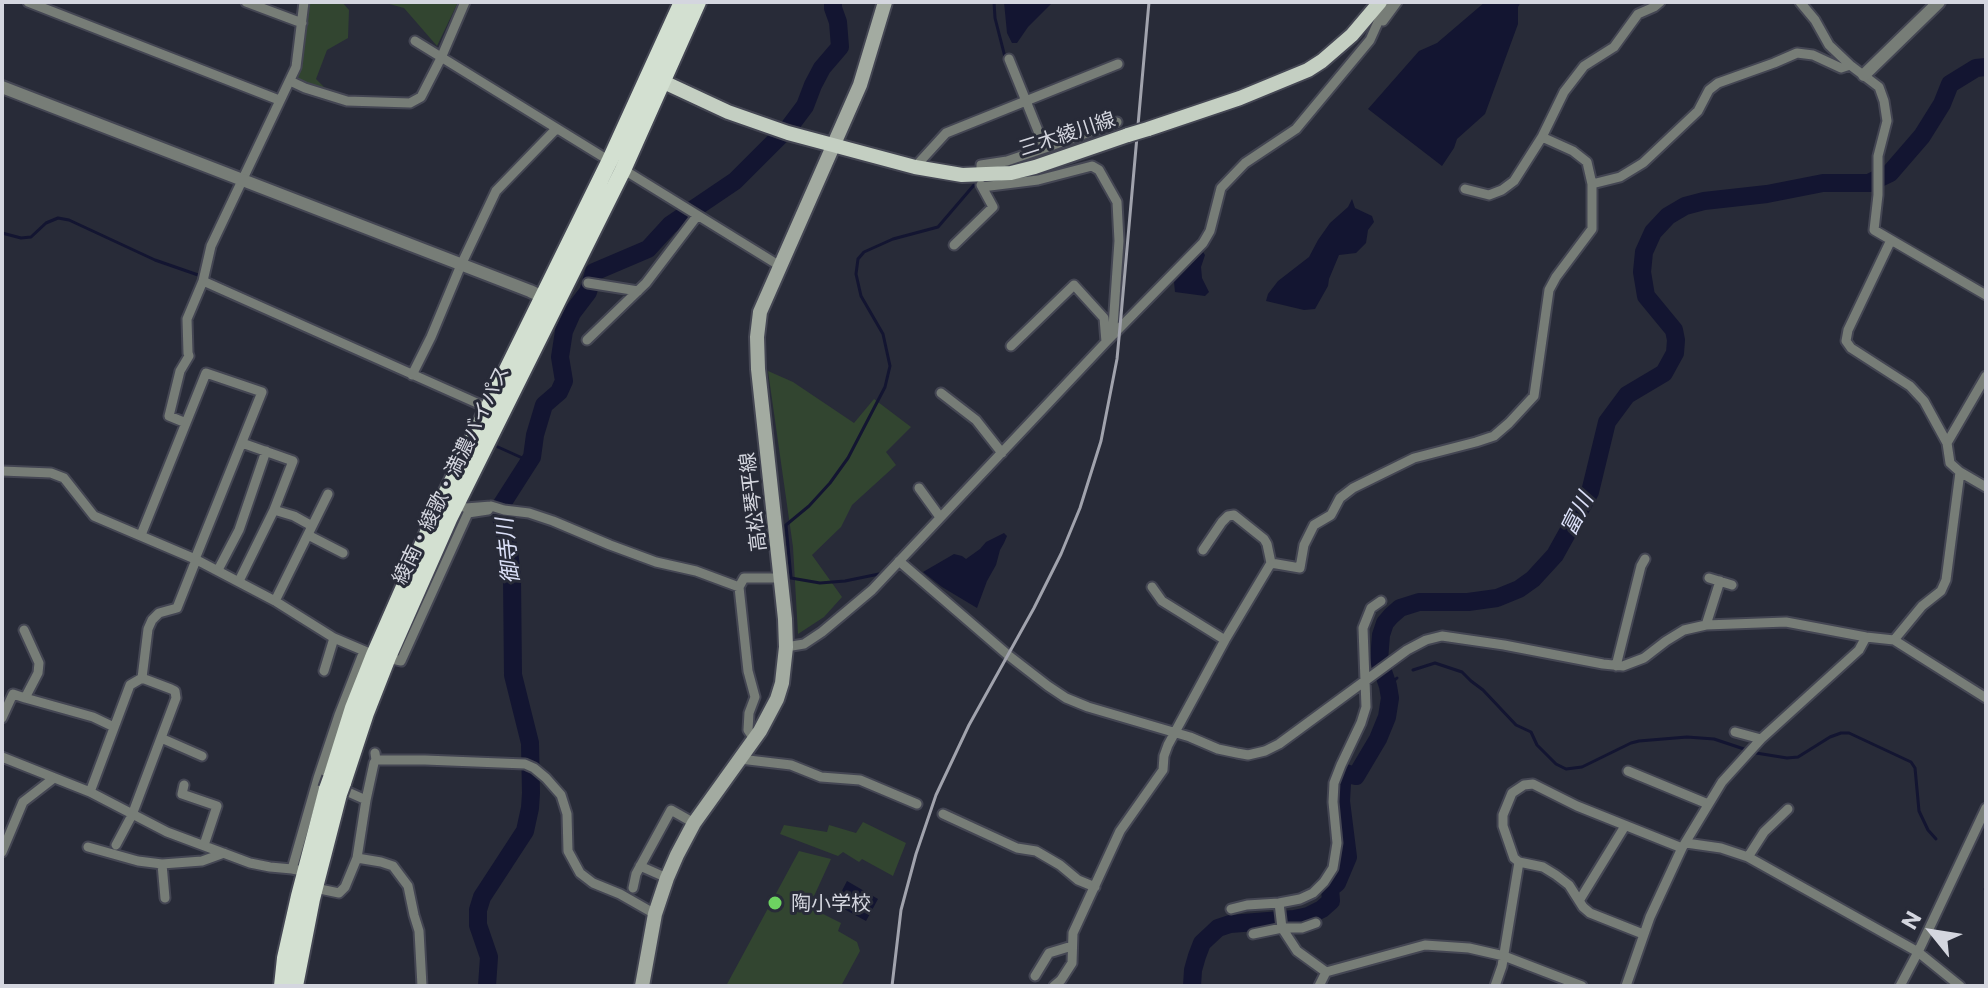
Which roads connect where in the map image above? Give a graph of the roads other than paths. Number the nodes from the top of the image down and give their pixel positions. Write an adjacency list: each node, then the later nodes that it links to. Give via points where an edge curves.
1 (28, 2): 25 (street)
2 (246, 2): 13 (street)
3 (304, 2): 13 (street)
4 (465, 2): 17 (street)
5 (682, 2): 22 (highway, 綾南・綾歌・満濃バイパス)
6 (698, 2): 22 (highway, 綾南・綾歌・満濃バイパス)
7 (885, 2): 30 (main road, 高松琴平線, via 865,72)
8 (1381, 2): 14 (main road, 三木綾川線); 15 (street)
9 (1397, 2): 15 (street)
10 (1660, 2): 29 (street, via 1638,14 1614,47 1584,66)
11 (1800, 2): 20 (street, via 1829,45)
12 (1939, 2): 21 (street)
13 (302, 23): 23 (street)
14 (1360, 25): 15 (street); 34 (main road, 三木綾川線, bridge, via 1322,61 1295,77 1035,167)
15 (1370, 40): 48 (street, via 1296,129 1230,177 1221,188 1203,243)
16 (415, 41): 17 (street)
17 (441, 58): 23 (street, via 421,97 410,103 347,101); 28 (street)
18 (1009, 59): 26 (street)
19 (1118, 64): 26 (street)
20 (1850, 65): 21 (street); 36 (street, via 1841,68 1797,53 1718,83 1698,111 1643,163 1620,177)
21 (1864, 75): 39 (street, via 1879,87 1884,101 1887,121 1878,156 1874,230)
22 (656, 79): 30 (main road, 三木綾川線, via 772,129); 32 (highway, 綾南・綾歌・満濃バイパス)
23 (290, 81): 25 (street)
24 (2, 87): 35 (street)
25 (279, 100): 35 (street)
26 (1027, 101): 31 (street); 33 (street, via 946,133)
27 (1117, 122): 31 (street, via 1080,140)
28 (556, 129): 32 (street); 41 (street, via 496,191)
29 (1542, 137): 36 (street, via 1587,162); 37 (street, via 1514,181 1502,190 1489,195)
30 (833, 145): 33 (main road, 三木綾川線); 42 (main road, 高松琴平線)
31 (1045, 148): 34 (street, via 981,165)
32 (616, 166): 38 (street); 47 (highway, 綾南・綾歌・満濃バイパス)
33 (915, 167): 34 (main road, 三木綾川線)
34 (980, 179): 40 (street, via 993,207); 48 (street, via 1038,180 1090,162 1099,170 1117,202)
35 (242, 181): 41 (street); 43 (street, via 211,246)
36 (1592, 184): 77 (street, via 1592,229 1549,290 1534,396 1494,436 1414,458 1353,488 1331,515 1314,525 1300,568)
37 (1465, 189)
38 (693, 213): 42 (street); 45 (street)
39 (1891, 240): 46 (street); 58 (street, via 1846,341 1910,386)
40 (954, 245)
41 (461, 265): 47 (street); 52 (street)
42 (780, 266): 79 (main road, 高松琴平線, via 760,312 757,337)
43 (203, 281): 52 (street); 56 (street, via 187,319 189,356 169,416)
44 (591, 284): 45 (street)
45 (638, 291): 49 (street)
46 (1986, 295)
47 (549, 300): 55 (highway, 綾南・綾歌・満濃バイパス); 66 (highway, 綾南・綾歌・満濃バイパス)
48 (1114, 334): 50 (street)
49 (587, 340)
50 (1106, 342): 51 (street, via 1104,318 1074,285); 60 (street)
51 (1011, 346)
52 (413, 372): 55 (street)
53 (1986, 376): 58 (street)
54 (941, 393): 60 (street, via 976,420)
55 (488, 408): 95 (highway, 綾南・綾歌・満濃バイパス)
56 (186, 423): 57 (street, via 206,373 262,392); 71 (street)
57 (242, 443): 59 (street); 74 (street)
58 (1947, 443): 62 (street, via 1950,463)
59 (266, 451): 68 (street, via 293,461); 78 (street, via 239,530)
60 (1002, 453): 69 (street)
61 (2, 471): 71 (street, via 64,478 94,516)
62 (1960, 472): 63 (street); 93 (street, via 1946,580)
63 (1986, 487)
64 (919, 488): 69 (street)
65 (328, 494): 70 (street)
66 (457, 504): 67 (street); 95 (highway, 綾南・綾歌・満濃バイパス)
67 (497, 508): 84 (street, via 529,513 656,562); 95 (street, via 468,513 401,661)
68 (274, 510): 70 (street, via 294,516); 81 (street)
69 (940, 517): 76 (street)
70 (310, 530): 73 (street); 86 (street)
71 (141, 535): 74 (street)
72 (1203, 550): 77 (street, via 1222,522 1234,515 1264,539)
73 (343, 553)
74 (196, 559): 78 (street); 98 (street, via 177,608 152,620)
75 (1645, 559): 96 (street)
76 (899, 561): 94 (street, via 822,632 804,644); 105 (street, via 1066,698)
77 (1271, 563): 92 (street)
78 (218, 570): 81 (street)
79 (781, 578): 84 (street, via 744,578); 94 (main road, 高松琴平線)
80 (1709, 578): 82 (street)
81 (239, 581): 86 (street)
82 (1720, 581): 83 (street); 88 (street)
83 (1732, 585)
84 (739, 587): 107 (street, via 755,697 748,730)
85 (1152, 587): 92 (street, via 1162,601)
86 (275, 601): 91 (street)
87 (1381, 601): 99 (street, via 1371,608 1363,628)
88 (1706, 625): 90 (street, via 1786,622); 96 (street, via 1684,630 1644,658)
89 (24, 630): 100 (street, via 39,663)
90 (1866, 637): 93 (street); 108 (street, via 1859,650)
91 (334, 638): 95 (street); 97 (street)
92 (1225, 640): 105 (street)
93 (1894, 640): 101 (street)
94 (786, 647): 107 (main road, 高松琴平線, via 777,699)
95 (375, 654): 115 (street); 115 (highway, 綾南・綾歌・満濃バイパス, via 366,713)
96 (1616, 666): 99 (street, via 1442,636 1417,644)
97 (324, 671)
98 (142, 678): 103 (street, via 130,685); 106 (street, via 176,694)
99 (1367, 681): 105 (street, via 1265,751 1237,753); 143 (street, via 1361,723 1334,783 1333,868 1313,893)
100 (25, 698): 102 (street, via 13,694); 103 (street)
101 (1986, 698)
102 (2, 718)
103 (114, 727): 116 (street)
104 (1735, 732): 108 (street)
105 (1175, 733): 139 (street, via 1163,770 1120,831)
106 (161, 738): 109 (street); 123 (street)
107 (754, 739): 111 (main road, 高松琴平線)
108 (1754, 747): 119 (street)
109 (202, 756)
110 (2, 757): 113 (street)
111 (740, 759): 118 (street, via 860,780); 124 (main road, 高松琴平線)
112 (1628, 771): 119 (street)
113 (54, 778): 116 (street); 130 (street, via 23,802)
114 (184, 785): 127 (street, via 182,794 217,806)
115 (332, 785): 117 (street); 137 (highway, 綾南・綾歌・満濃バイパス); 137 (street)
116 (90, 792): 123 (street)
117 (366, 800): 133 (street); 145 (street, via 375,757 530,766 561,795 568,851 580,873)
118 (917, 804)
119 (1708, 804): 128 (street)
120 (1986, 808): 151 (street)
121 (1788, 809): 132 (street)
122 (943, 814): 139 (street, via 1017,848 1036,851)
123 (132, 815): 126 (street); 127 (street)
124 (694, 823): 136 (street, via 671,810); 138 (main road, 高松琴平線)
125 (1625, 826): 128 (street); 134 (street, via 1533,784 1524,785 1512,793 1503,815); 142 (street)
126 (116, 845)
127 (204, 845): 131 (street)
128 (1684, 846): 132 (street, via 1721,848); 149 (street)
129 (88, 847): 135 (street)
130 (2, 851)
131 (224, 853): 135 (street, via 202,861); 137 (street)
132 (1748, 857): 151 (street)
133 (357, 858): 137 (street, via 339,893); 157 (street, via 393,866 408,886 419,931)
134 (1519, 862): 142 (street, via 1556,875); 152 (street)
135 (162, 864): 141 (street)
136 (640, 866): 138 (street); 140 (street)
137 (307, 876): 155 (highway, 綾南・綾歌・満濃バイパス); 156 (highway, 綾南・綾歌・満濃バイパス)
138 (667, 878): 145 (main road, 高松琴平線)
139 (1095, 887): 150 (street)
140 (633, 888)
141 (165, 898)
142 (1579, 901): 149 (street, via 1590,913)
143 (1279, 904): 144 (street); 147 (street)
144 (1231, 909)
145 (655, 914): 158 (main road, 高松琴平線)
146 (1316, 923): 147 (street)
147 (1282, 927): 148 (street); 153 (street, via 1297,951)
148 (1253, 934)
149 (1643, 934): 163 (street)
150 (1072, 946): 154 (street, via 1049,953); 159 (street, via 1072,963)
151 (1918, 952): 164 (street); 165 (street)
152 (1504, 956): 153 (street, via 1425,945); 161 (street); 162 (street)
153 (1326, 972): 160 (street)
154 (1035, 976)
155 (282, 986)
156 (295, 986)
157 (422, 986)
158 (642, 986)
159 (1054, 986)
160 (1319, 986)
161 (1495, 986)
162 (1582, 986)
163 (1626, 986)
164 (1900, 986)
165 (1960, 986)

